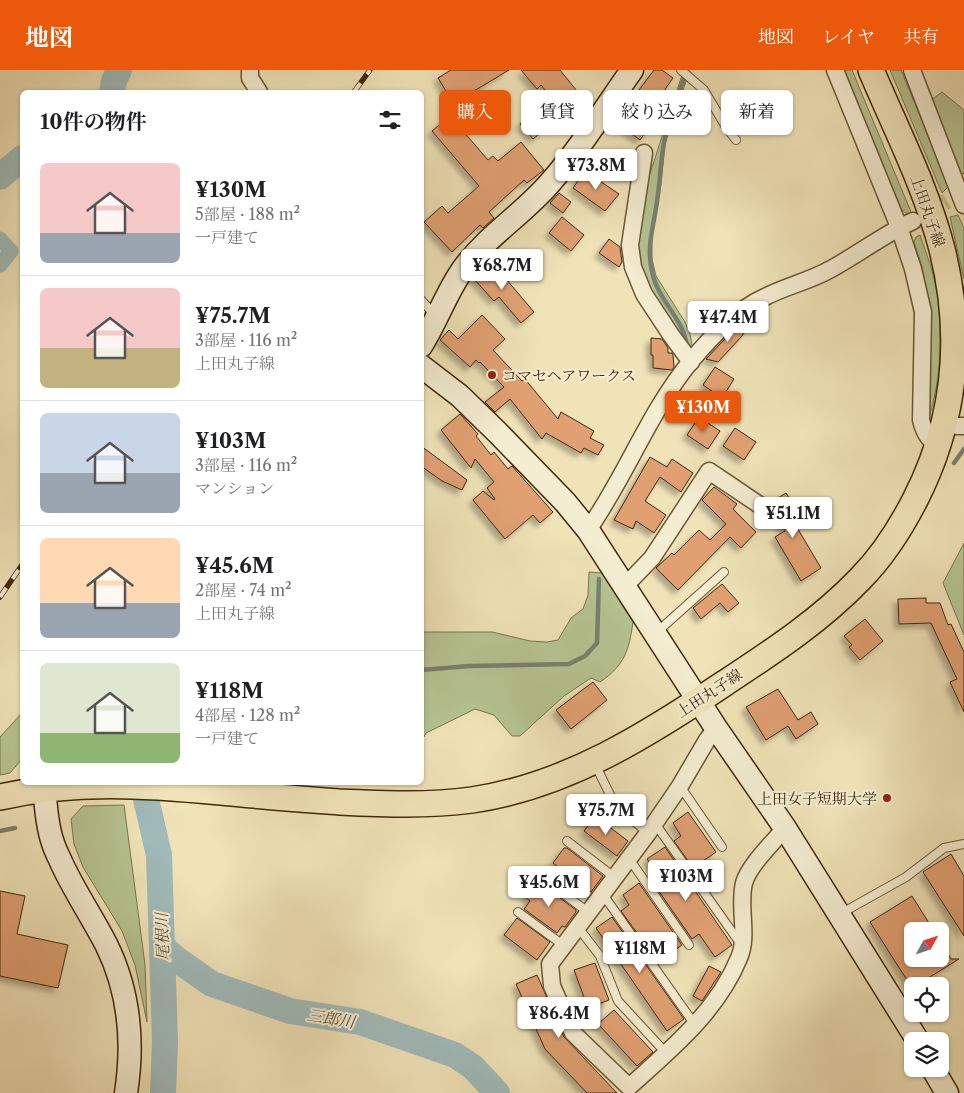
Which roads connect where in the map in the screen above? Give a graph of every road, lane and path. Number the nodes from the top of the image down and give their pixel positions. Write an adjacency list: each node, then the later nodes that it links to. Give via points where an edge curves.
1 (250, 70): 7 (street, via 250,78)
2 (632, 70): 13 (street, via 550,183 464,268)
3 (835, 70): 11 (street)
4 (871, 70): 17 (main road, 上田丸子線, via 930,209 947,269 953,314)
5 (912, 70): 10 (street)
6 (685, 73): 8 (lane, via 704,90)
7 (258, 90)
8 (736, 140)
9 (644, 153): 15 (street, via 630,245 633,267 644,294)
10 (959, 196)
11 (906, 224): 15 (street, via 830,270 764,297 737,314); 18 (street, via 923,312 921,420 924,432)
12 (424, 303): 13 (lane)
13 (437, 318): 14 (street)
14 (424, 341)
15 (690, 362): 20 (street, via 668,393)
16 (424, 368): 20 (street, via 460,396 565,502)
17 (955, 424): 18 (main road, 上田丸子線)
18 (938, 446): 24 (main road, 上田丸子線, via 901,525 862,577 796,633)
19 (761, 506): 22 (street, via 709,472 652,558)
20 (588, 530): 22 (street)
21 (724, 572): 23 (lane)
22 (625, 586): 23 (street)
23 (656, 634): 24 (street)
24 (699, 700): 25 (street); 26 (main road, 上田丸子線)
25 (716, 728): 30 (street); 33 (street)
26 (594, 762): 28 (main road, 上田丸子線, via 557,778 510,792 473,800 419,804 279,798); 32 (lane, via 615,805)
27 (90, 785): 29 (main road, 上田丸子線)
28 (134, 785)
29 (44, 786): 31 (main road, 上田丸子線); 53 (street, via 52,842 106,945 125,994 131,1034)
30 (680, 786): 32 (street); 36 (lane)
31 (0, 797)
32 (651, 828): 37 (street); 47 (lane)
33 (785, 828): 43 (street); 47 (street, via 744,883)
34 (567, 841): 39 (lane)
35 (964, 844): 43 (lane, via 944,848 906,877)
36 (722, 847)
37 (628, 857): 39 (street); 46 (lane)
38 (541, 877): 42 (lane)
39 (614, 877): 40 (street)
40 (602, 893): 42 (street); 48 (lane)
41 (518, 912): 45 (lane)
42 (588, 912): 44 (street)
43 (839, 915): 49 (street)
44 (577, 926): 45 (street); 50 (lane, via 600,956 618,1000)
45 (563, 945): 52 (street, via 550,964 552,986 573,1033)
46 (689, 945)
47 (743, 948): 48 (street, via 723,988)
48 (696, 1025): 50 (street)
49 (912, 1032)
50 (666, 1053): 52 (street)
51 (938, 1077): 54 (street)
52 (627, 1090)
53 (126, 1093)
54 (947, 1093)

